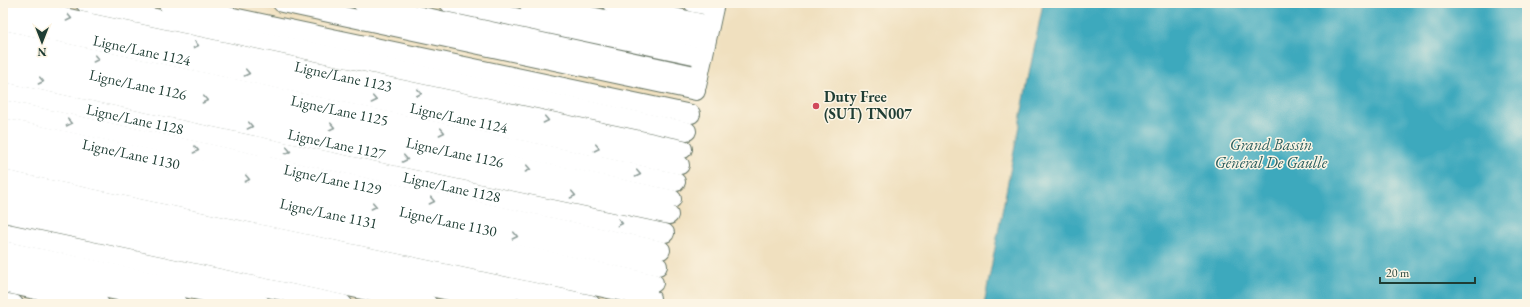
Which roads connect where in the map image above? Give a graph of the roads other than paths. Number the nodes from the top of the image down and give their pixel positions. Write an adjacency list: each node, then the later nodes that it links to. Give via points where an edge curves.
1 (85, 3): 19 (lane)
2 (167, 3): 19 (lane)
3 (282, 3): 16 (lane)
4 (362, 3): 16 (lane)
5 (449, 3): 13 (lane)
6 (528, 3): 13 (lane)
7 (611, 3): 13 (lane)
8 (694, 3): 10 (lane)
9 (3, 4): 22 (lane, Ligne/Lane 1123, one-way to 22)
10 (714, 5): 13 (lane)
11 (3, 21): 22 (lane, Ligne/Lane 1124, one-way to 22)
12 (3, 39): 26 (lane, Ligne/Lane 1125, one-way to 26)
13 (706, 41): 16 (lane)
14 (3, 56): 26 (lane, Ligne/Lane 1126, one-way to 26)
15 (3, 73): 26 (lane, Ligne/Lane 1127, one-way to 26)
16 (697, 83): 19 (lane)
17 (3, 91): 29 (lane, Ligne/Lane 1128, one-way to 29)
18 (3, 109): 32 (lane, Ligne/Lane 1129, one-way to 32)
19 (689, 123): 22 (lane)
20 (3, 127): 32 (lane, Ligne/Lane 1130, one-way to 32)
21 (3, 144): 32 (lane, Ligne/Lane 1131)
22 (682, 157): 26 (lane)
23 (3, 161): 32 (lane)
24 (3, 179): 42 (lane)
25 (3, 196): 41 (lane)
26 (672, 199): 29 (lane)
27 (3, 213): 40 (lane)
28 (3, 232): 39 (lane)
29 (665, 233): 32 (lane)
30 (3, 250): 38 (lane)
31 (3, 267): 37 (lane)
32 (655, 280)
33 (3, 283): 36 (lane)
34 (3, 302): 35 (lane)
35 (14, 304)
36 (100, 304)
37 (179, 304)
38 (260, 304)
39 (343, 304)
40 (428, 304)
41 (510, 304)
42 (591, 304)

